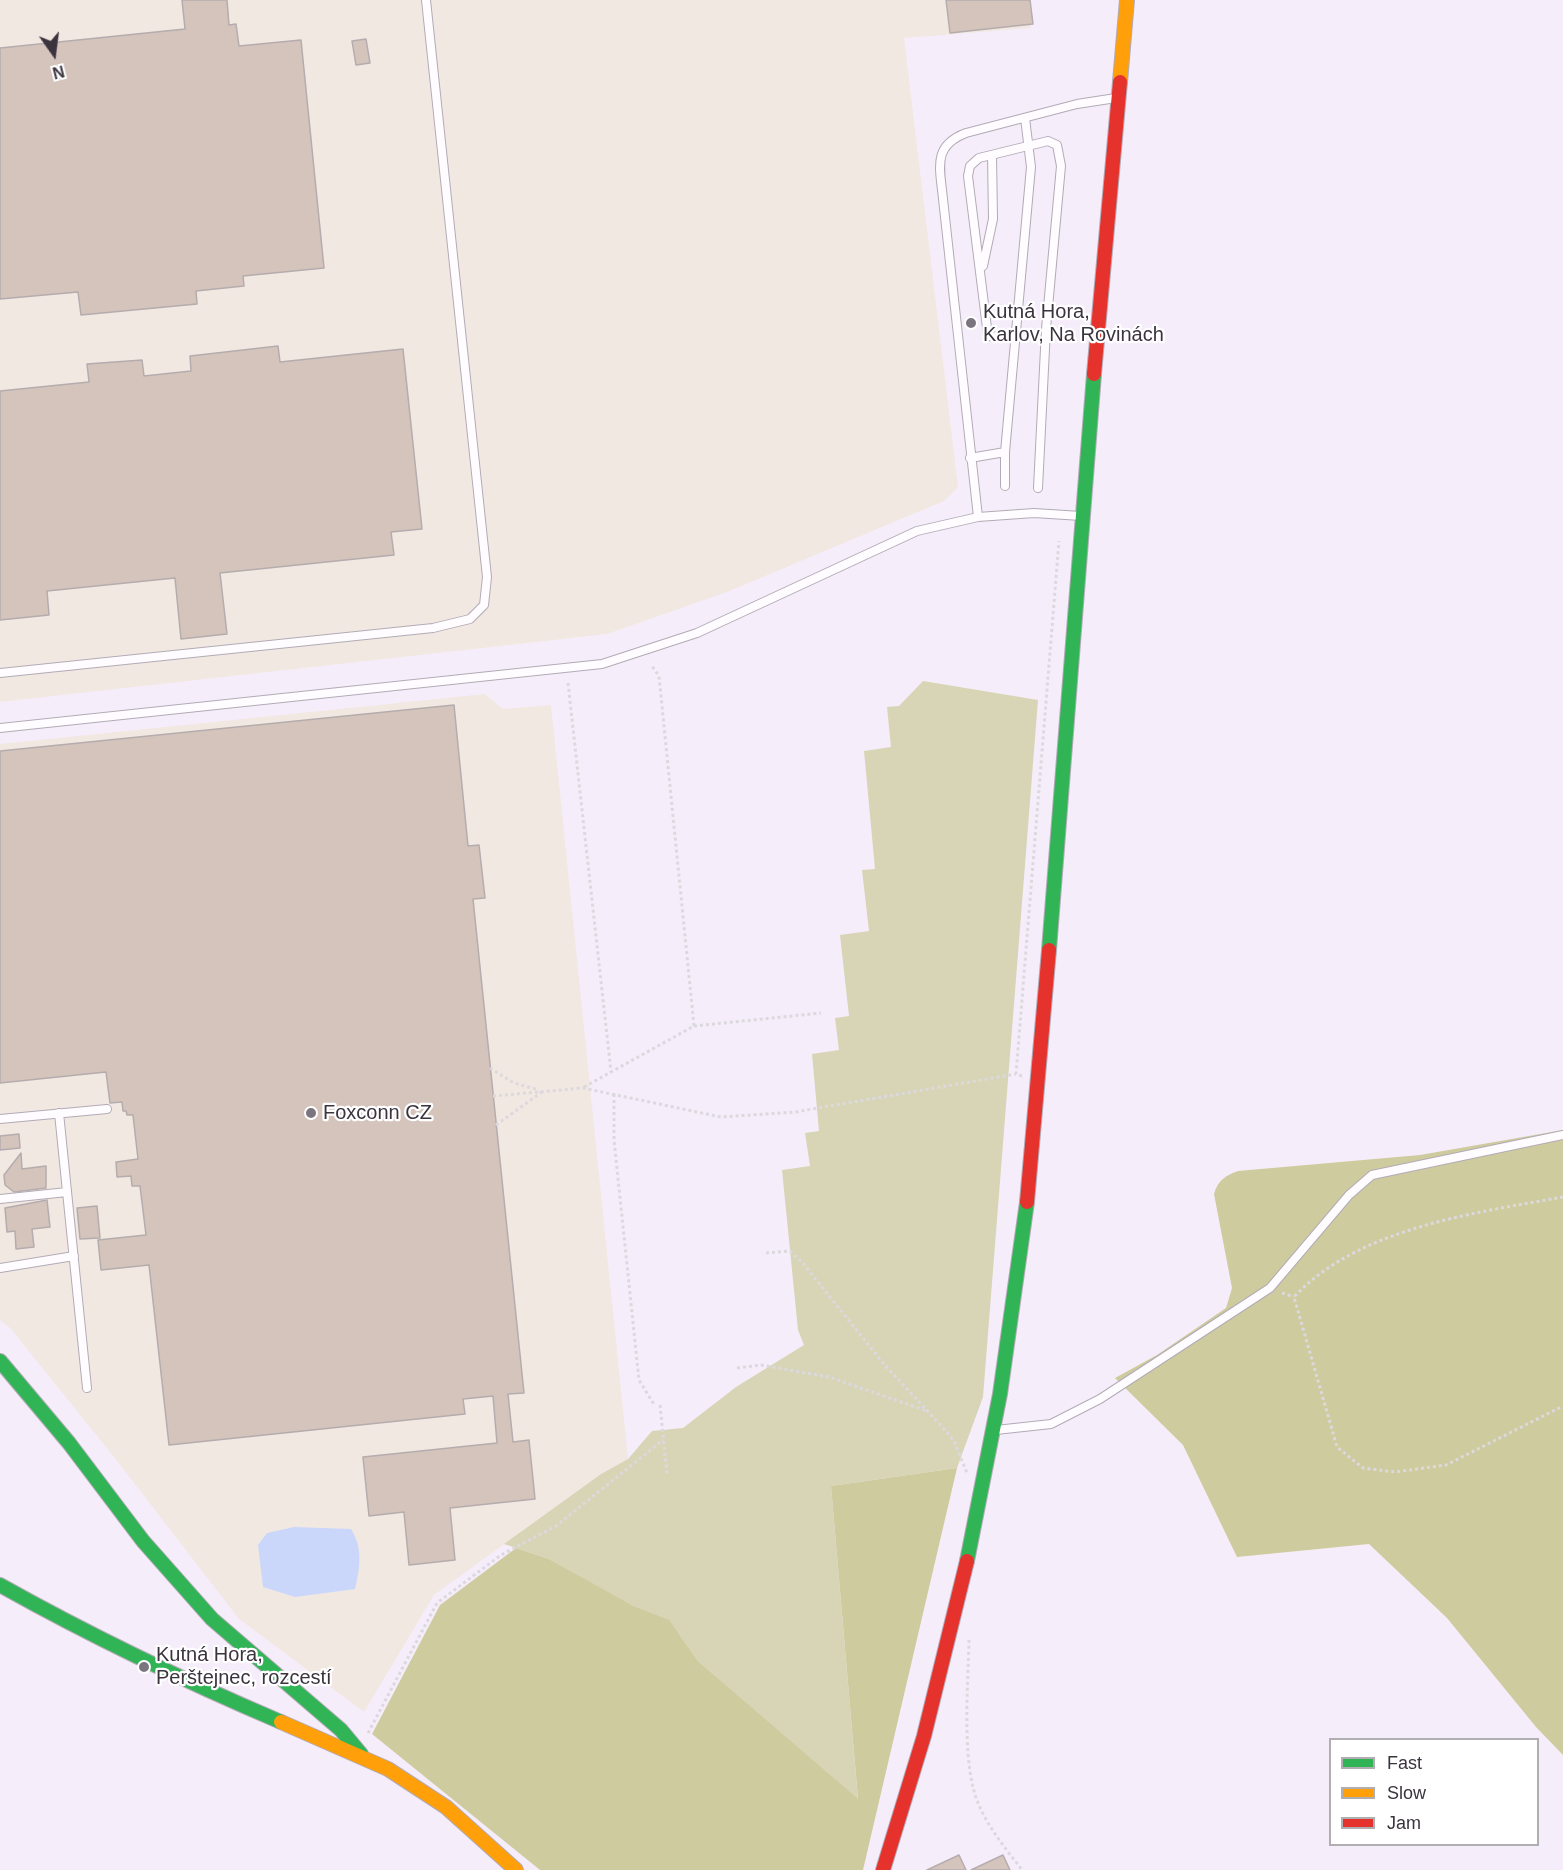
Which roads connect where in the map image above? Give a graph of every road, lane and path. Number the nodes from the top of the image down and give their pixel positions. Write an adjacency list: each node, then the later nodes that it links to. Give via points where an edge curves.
1 (426, 0): 17 (lane, via 487,577 484,605 470,619 433,628)
2 (1127, 0): 3 (main road)
3 (1119, 97): 4 (lane); 13 (main road)
4 (1025, 118): 5 (lane); 10 (lane, via 956,137 940,156)
5 (1029, 145): 6 (lane); 8 (lane, via 1031,167); 12 (lane, via 1053,142 1060,155)
6 (992, 155): 7 (lane, via 993,219); 7 (lane, via 973,162 968,176)
7 (982, 271): 8 (lane, via 988,336)
8 (1017, 338): 9 (lane)
9 (1005, 452): 10 (lane); 11 (lane)
10 (970, 458): 14 (lane)
11 (1005, 486)
12 (1038, 488)
13 (1082, 516): 14 (lane, via 1034,513); 25 (main road)
14 (978, 517): 19 (lane, via 917,531 697,633 602,664)
15 (1059, 541): 24 (path)
16 (652, 666): 21 (path, via 659,676)
17 (0, 673)
18 (568, 683): 23 (path)
19 (0, 728)
20 (821, 1013): 21 (path)
21 (694, 1026): 23 (path)
22 (490, 1068): 27 (path, via 514,1083)
23 (611, 1072): 26 (path)
24 (1016, 1074): 25 (path); 28 (path, via 795,1112 721,1117)
25 (1038, 1078): 48 (main road, via 1023,1233)
26 (582, 1088): 27 (path); 28 (path)
27 (544, 1091): 29 (path); 33 (path)
28 (614, 1094): 44 (path, via 614,1140 639,1380)
29 (493, 1096)
30 (107, 1109): 31 (lane)
31 (59, 1113): 32 (lane); 35 (lane)
32 (0, 1119)
33 (496, 1125)
34 (1563, 1135): 48 (lane, via 1372,1175 1349,1195 1270,1288 1100,1399 1051,1424)
35 (67, 1192): 37 (lane); 39 (lane)
36 (1563, 1197): 46 (path, via 1488,1210 1365,1246 1312,1278 1294,1297 1337,1447 1363,1468 1395,1472 1446,1465)
37 (0, 1199)
38 (766, 1253): 47 (path, via 790,1251 802,1262 883,1363)
39 (74, 1256): 40 (lane); 43 (lane)
40 (0, 1268)
41 (0, 1361): 54 (main road, via 69,1443 143,1541 212,1619 341,1730)
42 (737, 1368): 47 (path, via 761,1365 829,1377)
43 (87, 1388)
44 (655, 1406)
45 (660, 1406): 49 (path)
46 (1563, 1406)
47 (931, 1414): 51 (path, via 954,1441)
48 (994, 1430): 51 (main road)
49 (663, 1440): 50 (path); 54 (path, via 556,1526 501,1555 437,1603)
50 (667, 1473)
51 (980, 1506): 56 (main road, via 935,1701)
52 (0, 1585): 54 (main road, via 80,1630 179,1678)
53 (969, 1658): 57 (path, via 968,1755 973,1788 985,1819)
54 (359, 1751): 55 (main road, via 446,1807)
55 (516, 1870)
56 (883, 1870)
57 (1022, 1870)

